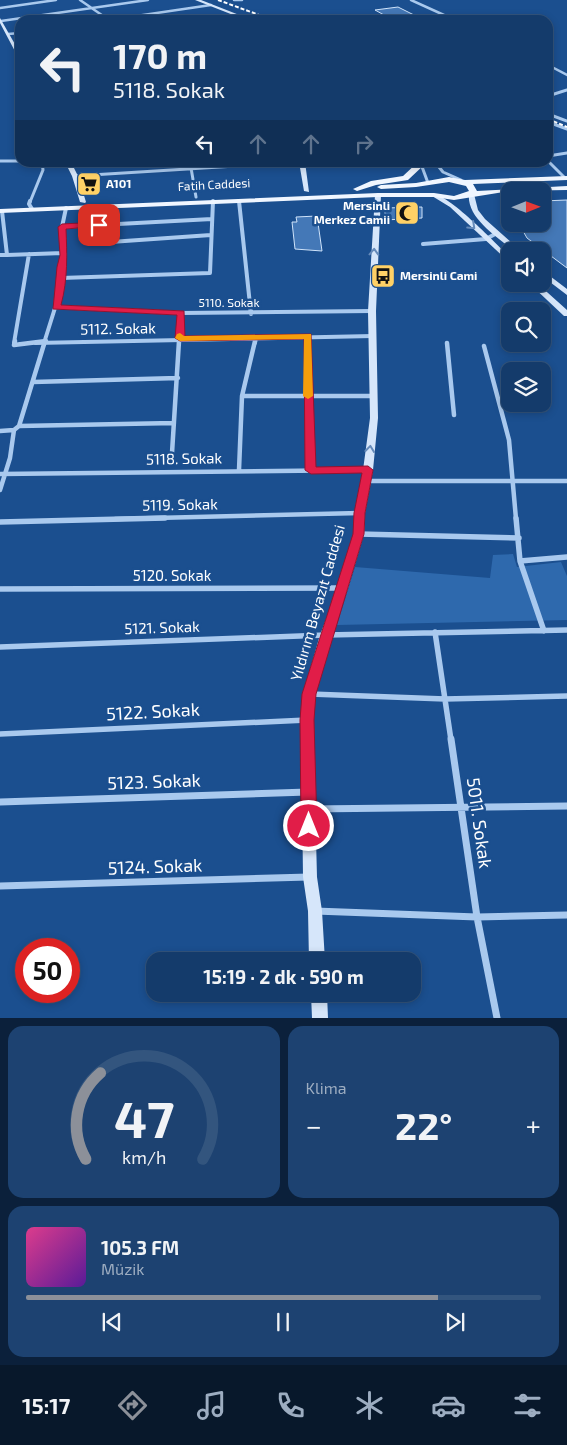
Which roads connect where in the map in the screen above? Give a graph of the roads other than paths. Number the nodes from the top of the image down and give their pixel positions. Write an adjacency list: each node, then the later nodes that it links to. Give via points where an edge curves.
1 (56, 0): 9 (street)
2 (80, 0): 10 (street)
3 (148, 0): 10 (street)
4 (197, 0): 8 (street)
5 (234, 0): 6 (street)
6 (242, 0)
7 (411, 0): 15 (street)
8 (211, 5): 13 (street); 14 (street)
9 (0, 8)
10 (91, 8): 11 (street); 12 (street)
11 (38, 15)
12 (102, 15)
13 (143, 15)
14 (240, 15)
15 (444, 15)
16 (15, 18): 17 (street)
17 (0, 20): 19 (street)
18 (15, 33): 19 (street)
19 (8, 34): 20 (street)
20 (15, 45)
21 (553, 68): 22 (street)
22 (567, 75)
23 (567, 90): 24 (street)
24 (553, 94)
25 (553, 116): 26 (street)
26 (567, 121)
27 (553, 124): 28 (street)
28 (567, 129)
29 (567, 153): 30 (street)
30 (553, 156)
31 (15, 161): 32 (street)
32 (0, 162)
33 (553, 164): 43 (street)
34 (43, 167): 56 (street)
35 (70, 167): 42 (street)
36 (222, 167): 41 (street)
37 (301, 167): 48 (street)
38 (417, 167): 47 (main road, via 405,178)
39 (423, 167): 45 (street)
40 (440, 167): 44 (street)
41 (191, 169): 42 (street); 52 (street)
42 (75, 176): 55 (street)
43 (566, 178): 44 (main road)
44 (464, 182): 45 (main road, Fatih Caddesi, via 444,179); 49 (main road, via 472,188)
45 (428, 183): 47 (main road, Fatih Caddesi); 51 (main road, via 426,189)
46 (567, 188): 49 (main road)
47 (357, 189): 48 (main road, Fatih Caddesi)
48 (307, 191): 52 (main road, Fatih Caddesi)
49 (471, 194): 51 (main road, Fatih Caddesi, via 454,198); 61 (street, via 475,210)
50 (378, 195): 51 (main road, Fatih Caddesi); 53 (main road, Fatih Caddesi); 77 (street, Yıldırım Beyazıt Caddesi, one-way to 50)
51 (434, 195): 63 (street, one-way to 63, via 452,206)
52 (196, 197): 55 (main road, Fatih Caddesi)
53 (239, 200): 54 (main road, Fatih Caddesi); 79 (street)
54 (213, 201): 57 (main road, Fatih Caddesi); 59 (street)
55 (83, 202): 56 (main road, Fatih Caddesi)
56 (31, 207): 57 (main road, Fatih Caddesi); 58 (main road)
57 (66, 208): 60 (street)
58 (1, 209): 71 (street)
59 (212, 219): 60 (street); 62 (street)
60 (62, 227): 67 (street)
61 (496, 233): 63 (street); 64 (street)
62 (211, 235): 65 (street); 72 (street, via 210,273)
63 (486, 239): 66 (street); 68 (street)
64 (507, 242)
65 (96, 243)
66 (422, 244)
67 (63, 253): 69 (street); 72 (street)
68 (501, 253)
69 (29, 254): 71 (street); 85 (street, 5112. Sokak, via 14,345)
70 (0, 255): 71 (street)
71 (7, 255)
72 (61, 278): 76 (street)
73 (551, 280): 75 (street)
74 (543, 292): 80 (street)
75 (567, 293)
76 (56, 307): 78 (street, 5110. Sokak); 85 (street)
77 (372, 312): 79 (street, 5110. Sokak); 82 (street, Yıldırım Beyazıt Caddesi)
78 (181, 313): 79 (street, 5110. Sokak); 84 (street)
79 (251, 314)
80 (567, 314)
81 (308, 336): 82 (street, 5112. Sokak); 83 (street, 5112. Sokak); 91 (street)
82 (372, 336): 92 (street, Yıldırım Beyazıt Caddesi)
83 (256, 337): 84 (street, 5112. Sokak); 90 (street)
84 (180, 338): 85 (street, 5112. Sokak); 88 (street)
85 (45, 342): 89 (street)
86 (447, 343): 93 (street)
87 (484, 346): 103 (street, via 509,440)
88 (178, 378): 89 (street); 94 (street)
89 (33, 382): 95 (street)
90 (242, 396): 91 (street); 99 (street)
91 (308, 396): 92 (street); 100 (street)
92 (373, 396): 102 (street, Yıldırım Beyazıt Caddesi, one-way to 92, via 374,418)
93 (454, 415)
94 (174, 423): 95 (street); 98 (street)
95 (19, 426): 96 (street)
96 (14, 430): 97 (street); 101 (street)
97 (0, 431)
98 (172, 452)
99 (239, 470): 100 (street, 5118. Sokak); 101 (street, 5118. Sokak)
100 (311, 470): 102 (street, 5118. Sokak)
101 (3, 474): 105 (street)
102 (367, 475): 103 (street, 5118. Sokak); 106 (street, Yıldırım Beyazıt Caddesi)
103 (512, 481): 104 (street, 5118. Sokak); 109 (street)
104 (567, 481)
105 (0, 490)
106 (360, 513): 107 (street, 5119. Sokak); 108 (street, Yıldırım Beyazıt Caddesi)
107 (0, 522)
108 (358, 534): 109 (street); 112 (street, Yıldırım Beyazıt Caddesi)
109 (519, 538): 111 (street)
110 (567, 557): 111 (street)
111 (520, 561): 115 (street)
112 (343, 588): 113 (street, 5120. Sokak); 117 (street, Yıldırım Beyazıt Caddesi)
113 (0, 589)
114 (567, 630): 115 (street, 5121. Sokak)
115 (544, 631): 116 (street, 5121. Sokak)
116 (434, 632): 117 (street, 5121. Sokak); 121 (street, 5011. Sokak)
117 (326, 635): 118 (street, 5121. Sokak); 119 (street, Yıldırım Beyazıt Caddesi)
118 (0, 647)
119 (309, 694): 121 (street); 122 (street, Yıldırım Beyazıt Caddesi)
120 (567, 696): 121 (street)
121 (445, 699): 127 (street, 5011. Sokak)
122 (307, 720): 123 (street, 5122. Sokak); 124 (street, Yıldırım Beyazıt Caddesi)
123 (0, 734)
124 (309, 792): 125 (street, 5123. Sokak); 128 (street, Yıldırım Beyazıt Caddesi)
125 (0, 802)
126 (567, 806): 127 (street)
127 (462, 807): 128 (street); 133 (street, 5011. Sokak)
128 (308, 809): 129 (street, Yıldırım Beyazıt Caddesi)
129 (310, 877): 130 (street, 5124. Sokak); 131 (street, Yıldırım Beyazıt Caddesi)
130 (0, 886)
131 (315, 911): 133 (street); 134 (street, Yıldırım Beyazıt Caddesi)
132 (567, 915): 133 (street)
133 (477, 918): 137 (street, 5011. Sokak)
134 (317, 952)
135 (319, 1002): 136 (street)
136 (320, 1018)
137 (497, 1018)

